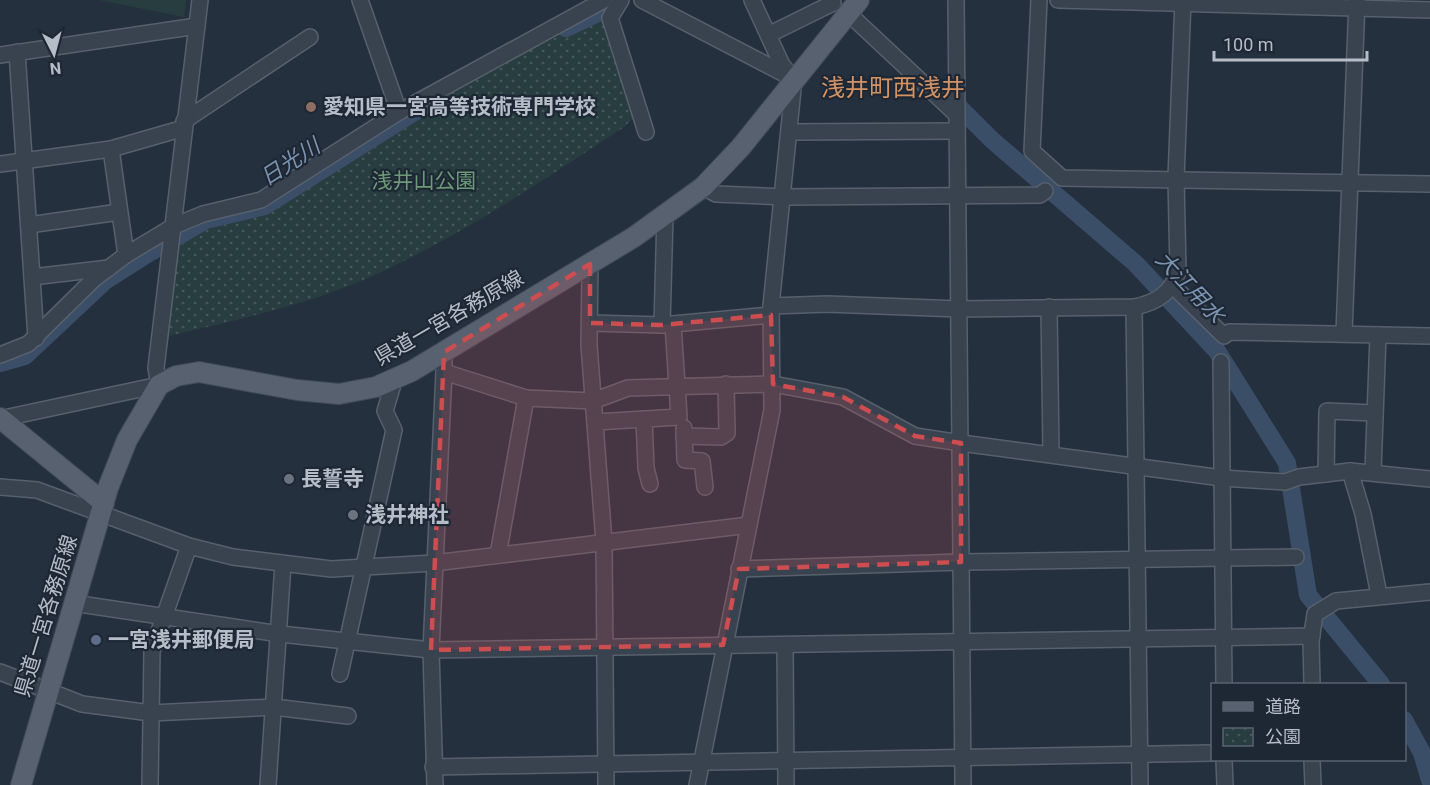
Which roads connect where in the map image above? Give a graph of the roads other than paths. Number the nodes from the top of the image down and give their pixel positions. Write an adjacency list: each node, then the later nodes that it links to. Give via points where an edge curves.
1 (200, 0): 14 (street)
2 (360, 0): 20 (street)
3 (604, 0): 20 (street)
4 (621, 0): 24 (street, via 610,18)
5 (642, 0): 19 (street)
6 (752, 0): 15 (street)
7 (956, 0): 21 (street)
8 (1039, 0): 29 (street, via 1032,151 1062,178)
9 (1058, 0): 10 (street)
10 (1183, 2): 11 (street); 29 (street)
11 (1357, 5): 13 (street); 30 (street)
12 (844, 8): 15 (street); 19 (main road, 県道一宮各務原線); 21 (street, via 857,25)
13 (1430, 10)
14 (197, 26): 17 (street); 22 (street)
15 (770, 34): 19 (street, via 782,65)
16 (310, 37): 22 (street)
17 (17, 52): 18 (street); 27 (street)
18 (0, 55)
19 (794, 79): 25 (street); 32 (main road, 県道一宮各務原線, via 741,147)
20 (399, 112): 39 (street, via 261,200 203,214)
21 (956, 114): 23 (street)
22 (184, 125): 26 (street); 39 (street)
23 (956, 131): 25 (street); 35 (street)
24 (646, 132)
25 (789, 132): 34 (street)
26 (111, 149): 27 (street); 36 (street)
27 (26, 160): 28 (street); 38 (street)
28 (0, 164)
29 (1176, 178): 30 (street); 44 (street, via 1178,271)
30 (1350, 183): 31 (street); 51 (street)
31 (1430, 184)
32 (703, 187): 34 (street, via 716,194); 37 (main road, 県道一宮各務原線)
33 (1045, 191): 35 (street, via 1040,195)
34 (782, 195): 35 (street); 48 (street)
35 (957, 197): 47 (street)
36 (119, 212): 38 (street); 40 (street)
37 (665, 216): 41 (main road, 県道一宮各務原線); 50 (street)
38 (29, 225): 43 (street)
39 (174, 226): 40 (street); 62 (street, via 156,368)
40 (126, 255): 42 (street)
41 (590, 264): 49 (street); 55 (main road, 県道一宮各務原線)
42 (109, 268): 43 (street); 54 (street, via 70,301)
43 (32, 277): 54 (street)
44 (1169, 289): 46 (street, via 1155,303); 51 (street, via 1224,336 1229,332)
45 (1049, 307): 46 (street); 47 (street); 73 (street)
46 (1134, 308): 74 (street)
47 (959, 309): 48 (street, via 827,304); 72 (street)
48 (771, 311): 50 (street); 61 (street)
49 (590, 324): 50 (street); 65 (street)
50 (668, 324): 63 (street)
51 (1344, 333): 52 (street)
52 (1378, 334): 53 (street); 66 (street)
53 (1430, 336)
54 (36, 338): 56 (street)
55 (444, 352): 58 (street); 59 (main road, 県道一宮各務原線)
56 (0, 355)
57 (1221, 362): 78 (street)
58 (444, 372): 64 (street); 92 (street)
59 (394, 381): 62 (main road, 県道一宮各務原線, via 357,392 319,393 199,372 176,376); 94 (street, via 385,411 394,430)
60 (726, 384): 61 (street); 63 (street); 71 (street, via 727,433)
61 (774, 384): 72 (street, via 843,397 915,436); 84 (street)
62 (159, 385): 68 (street); 83 (main road, 県道一宮各務原線, via 127,440)
63 (679, 386): 65 (street, via 628,388); 67 (street)
64 (525, 398): 65 (street); 87 (street)
65 (593, 401): 70 (street)
66 (1375, 413): 76 (street); 77 (street, via 1327,411)
67 (679, 414): 69 (street); 71 (street, via 683,418)
68 (0, 419): 83 (main road)
69 (644, 419): 70 (street); 80 (street)
70 (595, 422): 85 (street)
71 (684, 436): 82 (street, via 685,460 702,461)
72 (961, 443): 73 (street); 91 (street)
73 (1051, 454): 74 (street)
74 (1137, 467): 78 (street); 89 (street)
75 (1350, 471): 76 (street); 77 (street); 97 (street)
76 (1373, 472): 79 (street)
77 (1326, 474): 78 (street, via 1292,479)
78 (1222, 478): 90 (street)
79 (1430, 479)
80 (650, 484)
81 (0, 487): 83 (street, via 37,490)
82 (705, 487)
83 (103, 508): 86 (street); 98 (main road, 県道一宮各務原線)
84 (749, 525): 85 (street); 95 (street)
85 (604, 542): 87 (street); 108 (street)
86 (189, 546): 93 (street); 99 (street)
87 (498, 555): 92 (street)
88 (1296, 557): 90 (street)
89 (1138, 559): 90 (street); 91 (street); 102 (street)
90 (1224, 559): 103 (street)
91 (961, 562): 95 (street); 104 (street)
92 (434, 563): 94 (street); 109 (street)
93 (284, 564): 94 (street, via 332,569); 100 (street)
94 (364, 567): 105 (street)
95 (739, 568): 106 (street)
96 (1430, 592): 97 (street)
97 (1379, 595): 101 (street, via 1328,605 1315,614)
98 (73, 603): 99 (street); 114 (main road, 県道一宮各務原線)
99 (162, 616): 100 (street); 116 (street, via 152,651)
100 (280, 634): 105 (street); 115 (street)
101 (1312, 636): 103 (street); 113 (street)
102 (1138, 638): 103 (street); 104 (street); 119 (street)
103 (1224, 639): 112 (street)
104 (961, 641): 107 (street); 120 (street)
105 (346, 643): 109 (street); 111 (street)
106 (723, 645): 107 (street); 108 (street); 124 (street)
107 (785, 645): 121 (street)
108 (605, 648): 109 (street); 125 (street)
109 (431, 650): 126 (street)
110 (0, 672): 114 (street)
111 (340, 674)
112 (1224, 683)
113 (1312, 683)
114 (48, 692): 116 (street, via 82,704); 127 (main road, 県道一宮各務原線)
115 (274, 707): 116 (street); 117 (street); 129 (street)
116 (151, 713): 128 (street)
117 (348, 716)
118 (1211, 753): 119 (street)
119 (1139, 754): 120 (street); 135 (street)
120 (962, 757): 121 (street); 134 (street)
121 (785, 760): 124 (street); 133 (street)
122 (1224, 761): 136 (street)
123 (1312, 761): 137 (street)
124 (701, 762): 125 (street); 132 (street)
125 (606, 765): 126 (street); 131 (street)
126 (434, 768): 130 (street)
127 (21, 785)
128 (150, 785)
129 (268, 785)
130 (435, 785)
131 (606, 785)
132 (697, 785)
133 (786, 785)
134 (963, 785)
135 (1140, 785)
136 (1225, 785)
137 (1312, 785)

